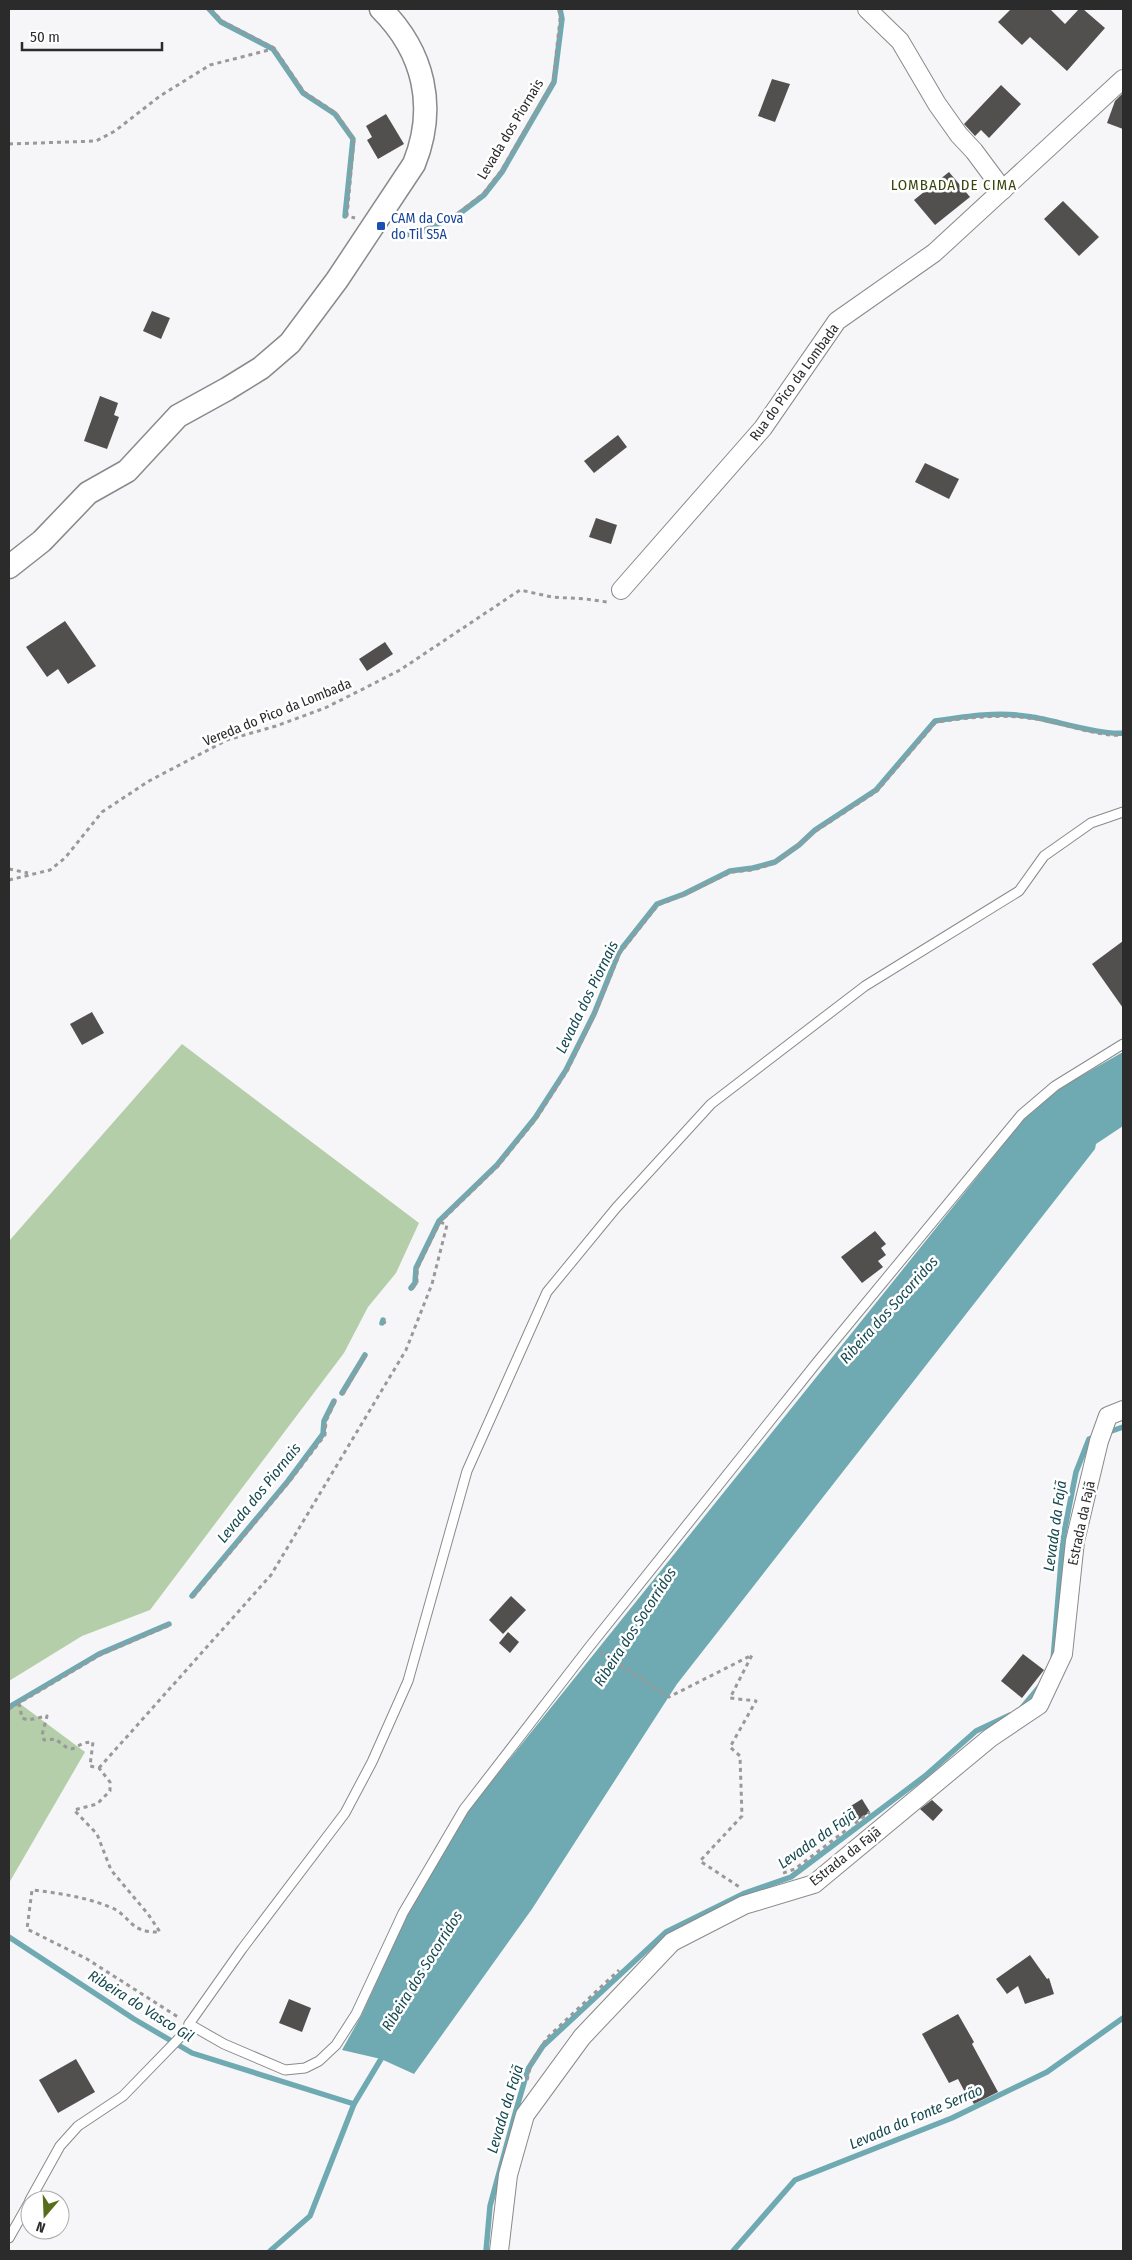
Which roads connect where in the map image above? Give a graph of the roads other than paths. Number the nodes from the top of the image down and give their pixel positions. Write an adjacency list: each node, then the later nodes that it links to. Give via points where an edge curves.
1 (381, 9): 5 (street, via 396,24 420,67 426,109 423,143 414,164 337,280 290,343 227,390 178,416 127,471 88,493 42,541)
2 (867, 9): 4 (street, via 900,41 937,104)
3 (1123, 79): 4 (street, Rua do Pico da Lombada)
4 (1003, 190): 6 (street, Rua do Pico da Lombada, via 934,253 837,321 763,428)
5 (9, 567)
6 (621, 590)
7 (1123, 812): 10 (lane, via 1090,823 1044,856 1019,891 865,986 711,1104 616,1208 547,1292 467,1471 408,1681 372,1762 345,1813 242,1949)
8 (1123, 1044): 10 (lane, via 1055,1086 1021,1115 824,1353 590,1646 464,1809 403,1913 356,2014 336,2045 319,2062 305,2068 285,2070)
9 (1123, 1410): 14 (street, Estrada da Fajã, via 1108,1416 1099,1441 1075,1541 1063,1654 1039,1705 990,1738 814,1884 740,1896 672,1942 582,2037 525,2115 508,2176)
10 (189, 2026): 11 (lane, via 123,2096 78,2126 60,2146)
11 (36, 2190)
12 (20, 2218): 13 (lane)
13 (9, 2238)
14 (500, 2251)

